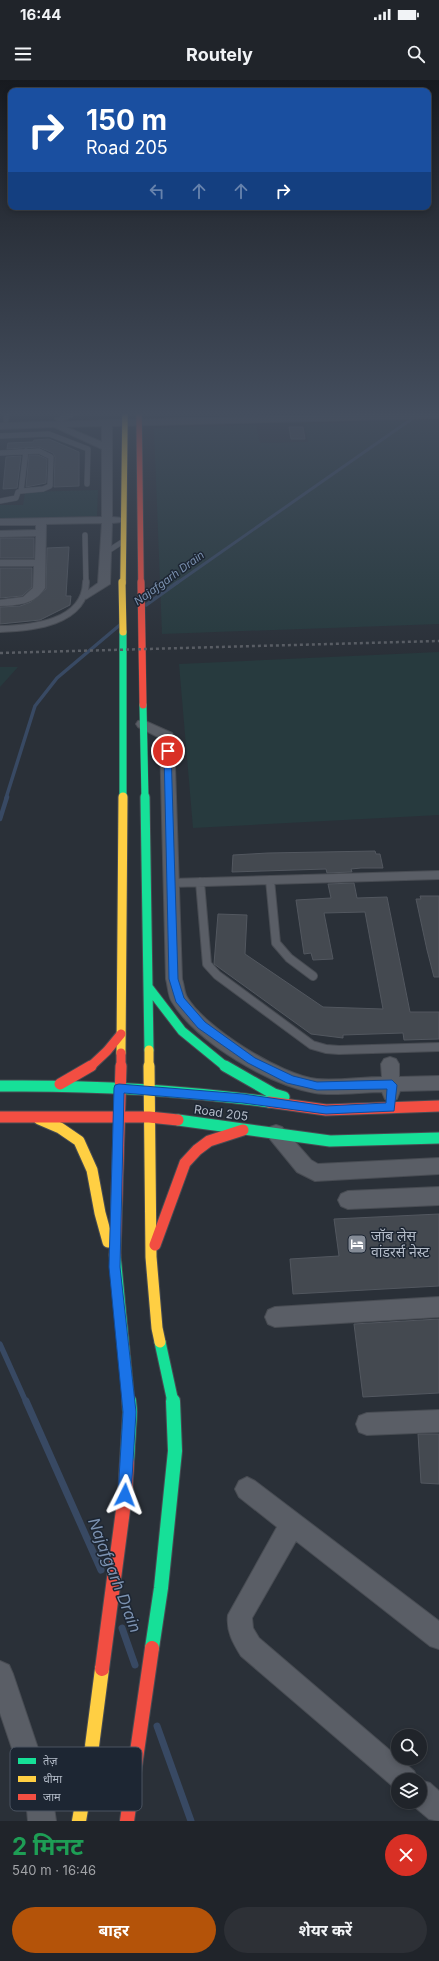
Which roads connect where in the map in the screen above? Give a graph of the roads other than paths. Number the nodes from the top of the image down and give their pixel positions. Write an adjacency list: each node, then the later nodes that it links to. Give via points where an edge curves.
1 (18, 492): 5 (lane, via 16,498)
2 (107, 492): 6 (street)
3 (122, 492): 7 (street)
4 (140, 492): 19 (street)
5 (0, 501)
6 (107, 520): 7 (street); 9 (street); 13 (street)
7 (121, 520): 12 (street)
8 (0, 522): 9 (street)
9 (41, 527): 10 (street); 15 (street)
10 (0, 534)
11 (84, 535): 16 (lane)
12 (122, 542): 13 (lane); 26 (street, via 124,652)
13 (105, 553): 16 (street, via 104,584)
14 (0, 563): 15 (street)
15 (39, 563): 17 (street, via 39,588 36,594 25,600)
16 (86, 596): 18 (lane, via 76,610 45,623)
17 (0, 603)
18 (0, 629)
19 (143, 724): 23 (street, via 167,736); 25 (street)
20 (439, 875): 21 (lane)
21 (270, 880): 22 (lane); 24 (lane, via 276,942 289,958)
22 (200, 882): 23 (lane); 28 (lane, via 207,964 217,975 312,1045)
23 (171, 883): 31 (street, via 174,979 179,999 201,1025 251,1061 291,1080 317,1086)
24 (313, 976)
25 (149, 988): 34 (street); 37 (street, via 182,1031 229,1068 274,1094)
26 (121, 1034): 30 (street, via 102,1057 86,1071); 33 (street)
27 (439, 1047): 28 (lane)
28 (390, 1057): 31 (street)
29 (439, 1083): 31 (street)
30 (59, 1085): 32 (street, Road 205); 33 (street, Road 205)
31 (392, 1085): 36 (street)
32 (0, 1086)
33 (119, 1088): 34 (street, Road 205); 38 (street)
34 (150, 1090): 37 (street, Road 205, via 256,1100); 40 (street)
35 (439, 1106): 36 (street, Road 205)
36 (390, 1108): 37 (street, Road 205)
37 (326, 1110)
38 (118, 1116): 40 (street, Road 205); 41 (street, Road 205); 49 (street)
39 (0, 1117): 41 (street, Road 205)
40 (149, 1117): 42 (street, Road 205); 48 (street)
41 (36, 1118): 49 (street, via 60,1128 79,1141 92,1170 100,1213)
42 (248, 1128): 43 (street, Road 205); 48 (street, via 208,1141 185,1163)
43 (276, 1133): 44 (street, Road 205, via 330,1141); 45 (street, via 304,1166 315,1173)
44 (439, 1138)
45 (439, 1166)
46 (439, 1196): 47 (street)
47 (348, 1200)
48 (151, 1257): 60 (street, via 157,1328 173,1401 175,1451 161,1588)
49 (115, 1267): 59 (street, via 130,1412 125,1495)
50 (439, 1307): 51 (street)
51 (275, 1317)
52 (439, 1420): 53 (street)
53 (367, 1424)
54 (247, 1490): 55 (street)
55 (293, 1524): 56 (street); 61 (street, via 240,1615 238,1626 250,1647)
56 (439, 1638)
57 (0, 1674): 58 (street)
58 (25, 1747)
59 (92, 1747)
60 (138, 1747)
61 (397, 1773)
62 (427, 1799): 63 (street)
63 (439, 1809)
64 (41, 1811): 67 (street)
65 (81, 1811): 68 (street)
66 (128, 1811): 69 (street)
67 (42, 1821)
68 (79, 1821)
69 (127, 1821)

